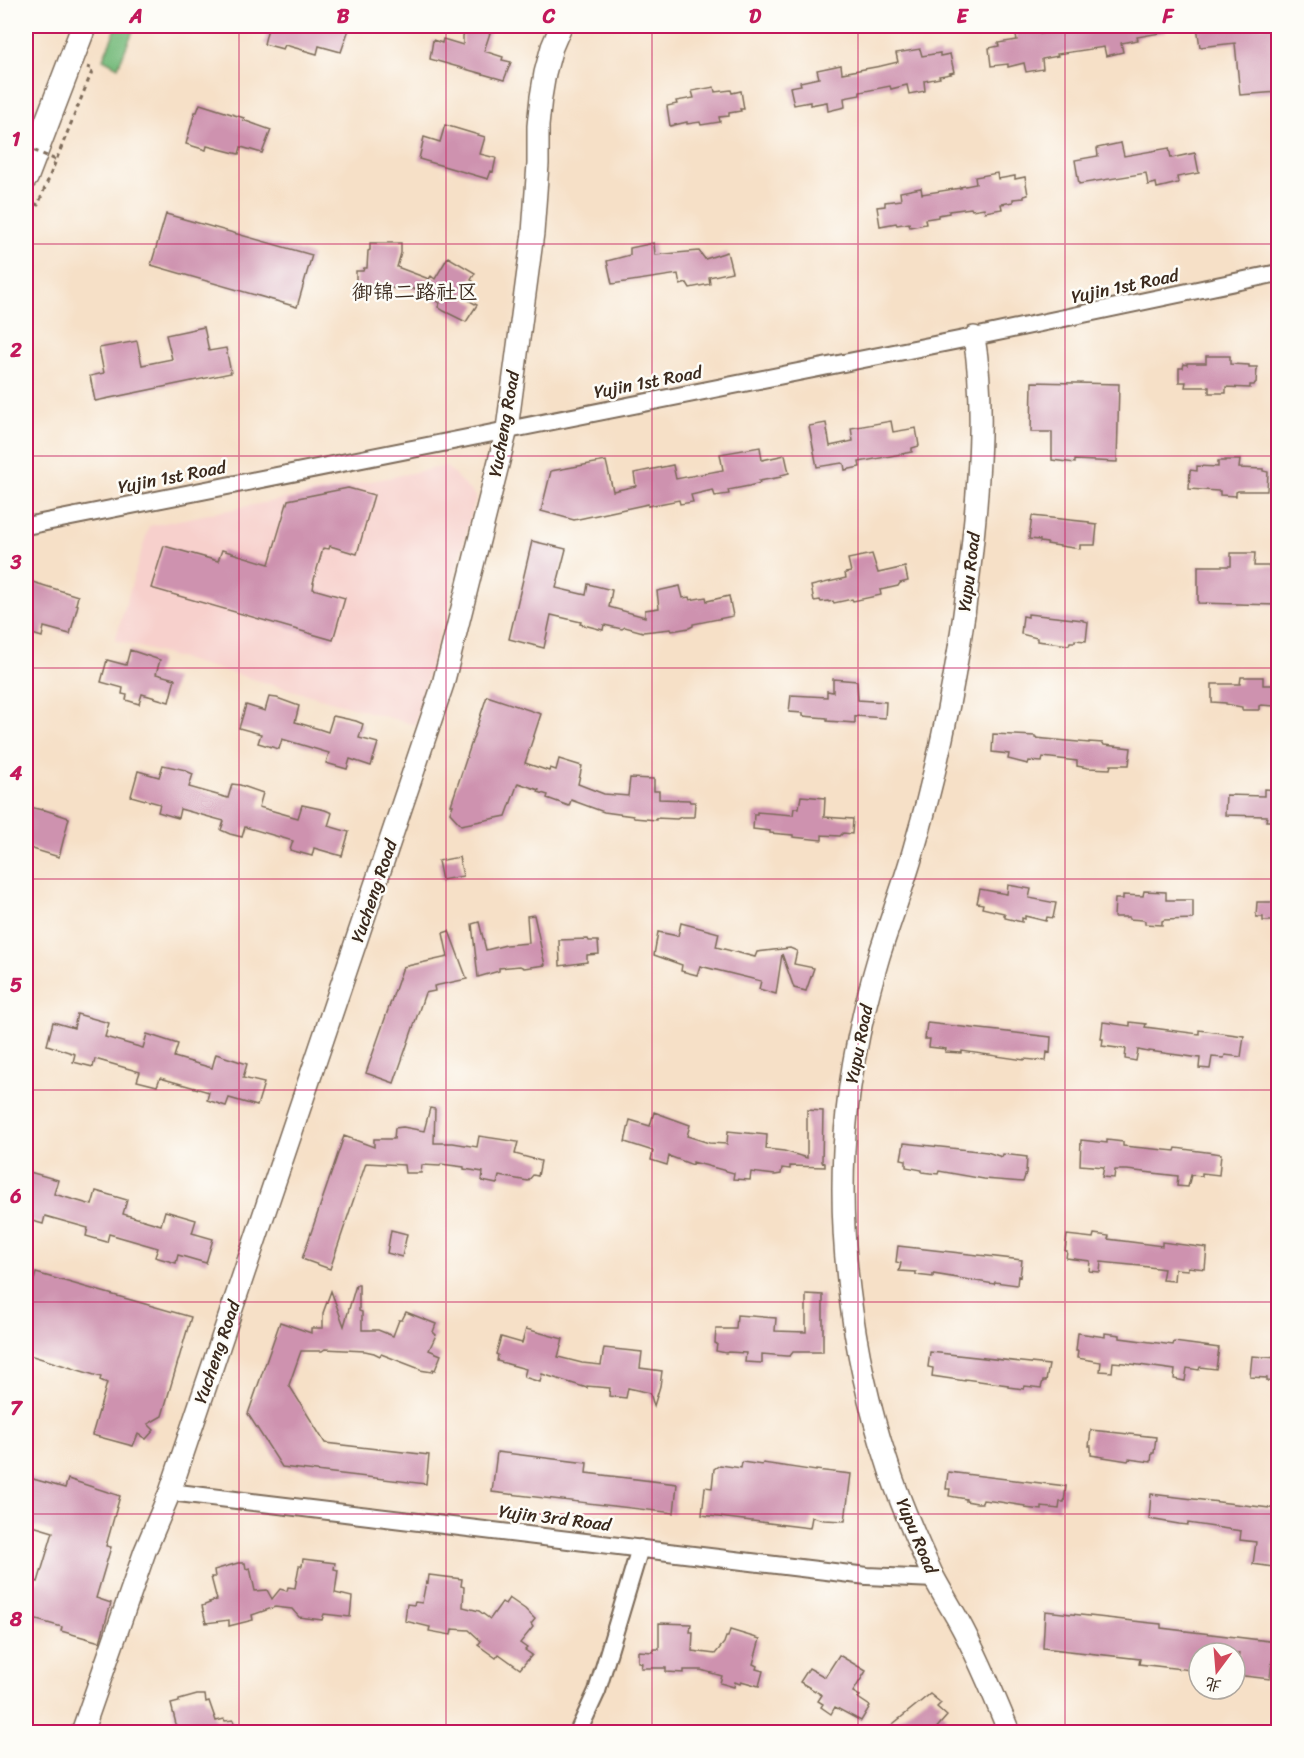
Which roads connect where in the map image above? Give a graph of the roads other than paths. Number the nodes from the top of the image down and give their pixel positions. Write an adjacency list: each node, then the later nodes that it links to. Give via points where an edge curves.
1 (84, 26): 3 (main road)
2 (561, 26): 6 (street, Yucheng Road, via 541,97 533,233)
3 (26, 177)
4 (1278, 273): 5 (street, Yujin 1st Road)
5 (974, 337): 6 (street, Yujin 1st Road); 10 (street, Yupu Road, via 980,403 979,456 970,576 949,706 913,854 878,958 856,1047 846,1114 845,1251 855,1334 887,1465)
6 (507, 429): 7 (street, Yujin 1st Road); 8 (street, Yucheng Road, via 443,684)
7 (26, 526)
8 (170, 1492): 9 (street, Yujin 3rd Road); 11 (street, Yucheng Road)
9 (640, 1548): 10 (street, Yujin 3rd Road, via 867,1576); 12 (street, via 597,1691)
10 (935, 1580): 13 (street, Yupu Road, via 960,1623)
11 (82, 1732)
12 (578, 1732)
13 (1009, 1732)

